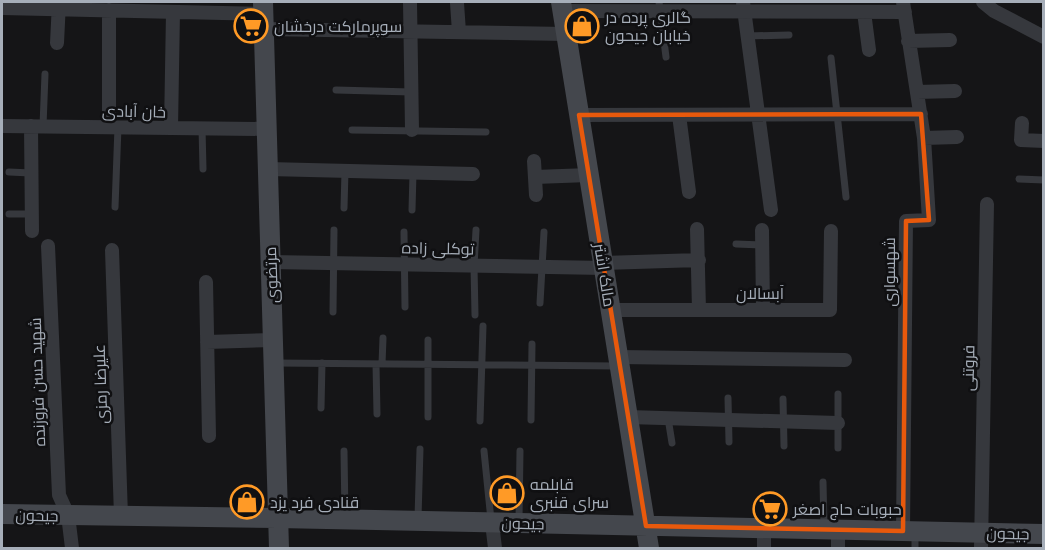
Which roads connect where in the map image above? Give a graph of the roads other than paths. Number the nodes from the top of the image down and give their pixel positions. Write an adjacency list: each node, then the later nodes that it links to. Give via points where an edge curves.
1 (410, 2): 16 (street)
2 (985, 2): 21 (street, via 994,11)
3 (457, 3): 17 (street)
4 (58, 5): 11 (street); 12 (street); 24 (street)
5 (135, 6): 12 (street); 13 (street)
6 (562, 6): 7 (street); 18 (main road, مالک اشتر)
7 (659, 6): 8 (street); 26 (lane)
8 (743, 7): 9 (street); 20 (street)
9 (786, 7): 14 (street)
10 (904, 7): 14 (street); 23 (street, شهسواری)
11 (2, 8)
12 (109, 10): 41 (street)
13 (172, 12): 15 (street); 42 (street)
14 (864, 12): 25 (street)
15 (263, 15): 16 (street); 44 (main road, مرتضوی)
16 (410, 31): 17 (street); 31 (street)
17 (459, 32): 18 (street)
18 (566, 34): 36 (main road, مالک اشتر)
19 (789, 35): 20 (lane)
20 (747, 36): 33 (street)
21 (1044, 37)
22 (950, 40): 23 (street)
23 (908, 41): 32 (street, شهسواری)
24 (57, 43)
25 (869, 50)
26 (666, 57)
27 (831, 58): 34 (lane)
28 (45, 74): 40 (lane)
29 (336, 90): 31 (lane)
30 (956, 91): 32 (street)
31 (411, 92): 46 (street)
32 (917, 92): 35 (street, شهسواری)
33 (758, 114): 34 (street); 37 (street); 70 (street)
34 (837, 114): 35 (street); 65 (lane)
35 (921, 114): 49 (street, شهسواری)
36 (579, 115): 37 (street); 59 (main road, مالک اشتر)
37 (679, 115): 63 (street)
38 (1022, 123): 50 (street, via 1021,147)
39 (2, 126): 40 (street, خان آبادی)
40 (37, 126): 41 (street, خان آبادی); 57 (street)
41 (113, 127): 42 (street, خان آبادی); 67 (lane)
42 (171, 128): 43 (street, خان آبادی)
43 (202, 128): 44 (street, خان آبادی); 52 (lane)
44 (267, 129): 53 (main road, مرتضوی)
45 (352, 130): 46 (lane)
46 (412, 130): 47 (lane)
47 (486, 132)
48 (957, 137): 49 (street)
49 (924, 138): 149 (street, شهسواری, via 929,220 906,221)
50 (1044, 141)
51 (534, 161): 60 (street)
52 (203, 169)
53 (268, 169): 54 (street); 86 (main road, مرتضوی)
54 (345, 171): 56 (street); 68 (lane)
55 (9, 172): 57 (lane)
56 (413, 172): 58 (street); 69 (lane)
57 (31, 173): 72 (street)
58 (473, 174)
59 (589, 175): 60 (street); 89 (main road, مالک اشتر)
60 (535, 177): 64 (street)
61 (1019, 179): 62 (lane)
62 (1044, 180)
63 (688, 192)
64 (536, 195)
65 (846, 197)
66 (987, 204): 150 (street, فروتنی)
67 (115, 207)
68 (344, 208)
69 (412, 210)
70 (771, 210)
71 (9, 214): 72 (lane)
72 (32, 214): 77 (street)
73 (697, 229): 85 (street)
74 (334, 230): 87 (lane)
75 (476, 230): 90 (lane)
76 (762, 230): 82 (street)
77 (32, 231)
78 (831, 231): 97 (street, آبسالان, via 830,310)
79 (404, 232): 88 (lane)
80 (544, 232): 91 (lane)
81 (736, 244): 82 (lane)
82 (762, 245): 97 (street)
83 (48, 246): 138 (street, شهید حسن فروزنده, via 59,495)
84 (112, 250): 139 (street, علیرضا رمزی)
85 (699, 260): 89 (street, توکلی زاده); 96 (street)
86 (271, 262): 87 (street, توکلی زاده); 102 (main road, مرتضوی)
87 (333, 263): 88 (street, توکلی زاده); 98 (lane)
88 (404, 264): 90 (street, توکلی زاده); 94 (lane)
89 (604, 265): 91 (street, توکلی زاده); 95 (main road, مالک اشتر)
90 (474, 266): 91 (street, توکلی زاده); 99 (lane)
91 (542, 267): 93 (lane)
92 (206, 282): 104 (street)
93 (540, 303)
94 (405, 307)
95 (611, 310): 96 (street, آبسالان); 107 (main road, مالک اشتر)
96 (699, 310): 97 (street, آبسالان)
97 (764, 310)
98 (333, 312)
99 (475, 315)
100 (483, 326): 112 (lane)
101 (383, 338): 110 (lane)
102 (273, 340): 104 (street); 108 (main road, مرتضوی)
103 (428, 340): 111 (lane)
104 (207, 342): 127 (street)
105 (532, 344): 113 (lane)
106 (845, 360): 107 (street)
107 (619, 361): 113 (lane); 120 (main road, مالک اشتر)
108 (274, 363): 109 (lane); 140 (main road, مرتضوی)
109 (322, 363): 110 (lane); 117 (lane)
110 (379, 364): 111 (lane); 118 (lane)
111 (428, 364): 112 (lane); 119 (lane)
112 (481, 365): 113 (lane); 124 (lane)
113 (532, 365): 122 (lane)
114 (838, 394): 126 (lane)
115 (728, 398): 123 (lane)
116 (783, 399): 125 (lane)
117 (321, 408)
118 (377, 414)
119 (428, 417)
120 (628, 417): 121 (street); 145 (main road, مالک اشتر)
121 (668, 418): 123 (street); 129 (lane)
122 (531, 420)
123 (729, 420): 125 (street); 128 (lane)
124 (480, 421)
125 (783, 421): 126 (street); 130 (lane)
126 (838, 423): 131 (lane)
127 (209, 436)
128 (729, 442)
129 (672, 443)
130 (784, 446)
131 (838, 448)
132 (420, 449): 142 (lane)
133 (344, 451): 141 (lane)
134 (484, 451): 143 (lane)
135 (520, 451): 144 (lane)
136 (823, 482): 148 (lane)
137 (2, 514): 138 (main road, جیحون)
138 (68, 515): 139 (main road, جیحون); 151 (street, شهید حسن فروزنده)
139 (121, 516): 140 (main road, جیحون)
140 (278, 518): 141 (main road, جیحون); 152 (main road, مرتضوی)
141 (345, 520): 142 (main road, جیحون)
142 (418, 521): 143 (main road, جیحون)
143 (492, 523): 144 (main road, جیحون); 153 (street)
144 (519, 523): 145 (main road, جیحون)
145 (646, 526): 146 (main road, جیحون); 154 (main road, مالک اشتر)
146 (764, 528): 148 (main road, جیحون); 155 (street)
147 (1044, 534): 150 (main road, جیحون)
148 (833, 536): 149 (main road, جیحون)
149 (911, 537): 150 (main road, جیحون)
150 (982, 540)
151 (72, 549)
152 (279, 549)
153 (495, 549)
154 (649, 549)
155 (764, 549)

